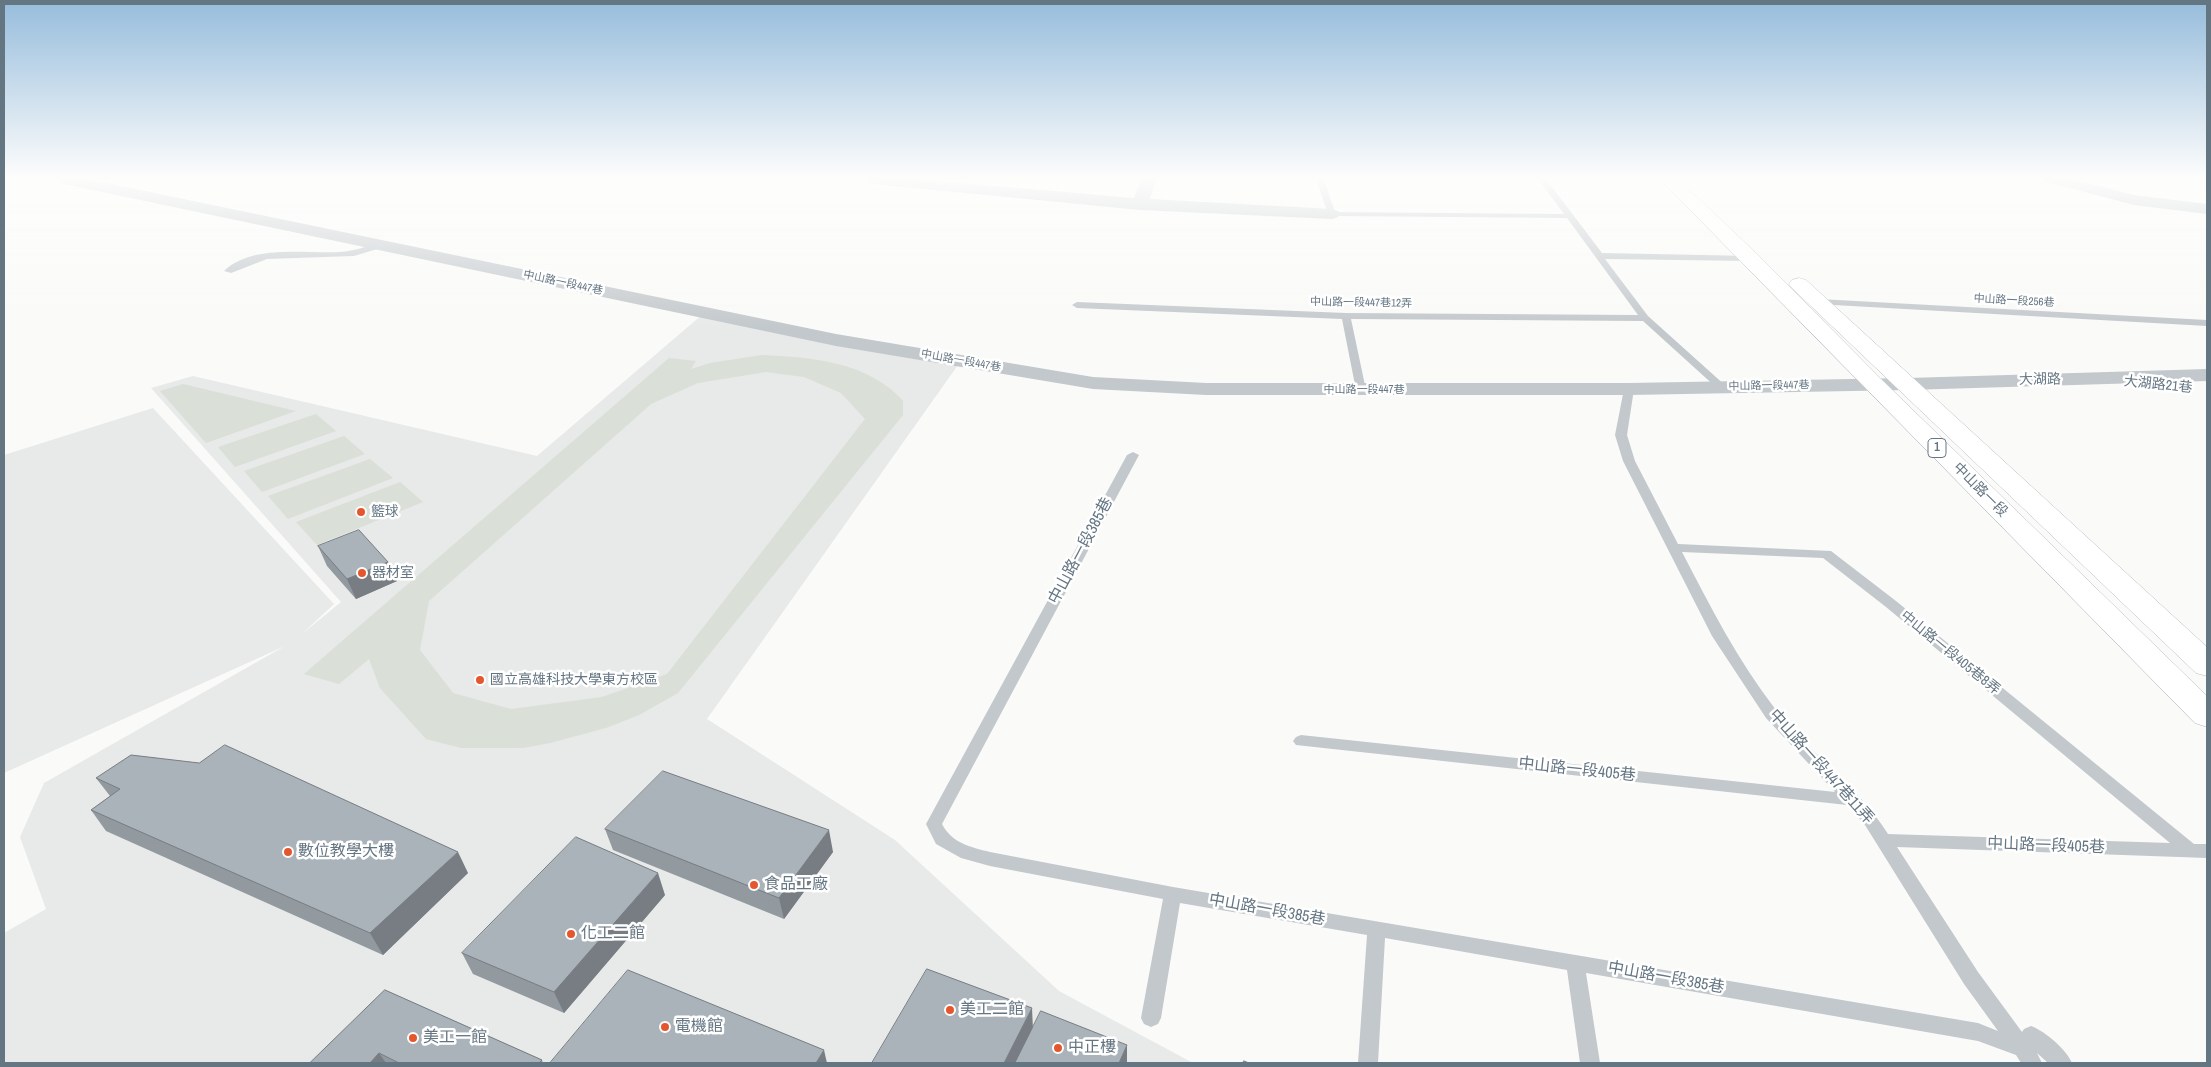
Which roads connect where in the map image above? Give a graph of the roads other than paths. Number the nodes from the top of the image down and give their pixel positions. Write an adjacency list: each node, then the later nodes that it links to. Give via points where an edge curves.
1 (303, 229): 5 (street, 中山路一段447巷)
2 (1579, 229): 6 (lane)
3 (1720, 229): 7 (main road, 中山路一段 / 1)
4 (1741, 229): 9 (main road, 中山路一段 / 1)
5 (381, 245): 8 (lane, via 368,251 341,254 267,256); 20 (street, 中山路一段447巷, via 836,340 1094,383 1206,389)
6 (1599, 256): 7 (lane); 12 (lane)
7 (1750, 258): 16 (main road, 中山路一段 / 1)
8 (228, 271)
9 (1819, 302): 13 (lane, 中山路一段256巷); 17 (main road, 中山路一段 / 1)
10 (1078, 304): 11 (lane, 中山路一段447巷12弄)
11 (1346, 316): 12 (lane, 中山路一段447巷12弄); 20 (lane)
12 (1645, 318): 18 (lane)
13 (2207, 323)
14 (2207, 375): 15 (street, 大湖路)
15 (2109, 379): 17 (street, 大湖路); 21 (street, 大湖路21巷, via 2187,386)
16 (1873, 384): 17 (street, 大湖路); 18 (street, 中山路一段447巷); 25 (main road, 中山路一段 / 1)
17 (1908, 384): 24 (main road, 中山路一段 / 1)
18 (1722, 387): 19 (street, 中山路一段447巷)
19 (1629, 388): 20 (street, 中山路一段447巷); 23 (lane, 中山路一段447巷11弄, via 1621,435 1629,461)
20 (1361, 390)
21 (2207, 391)
22 (1133, 455): 30 (lane, 中山路一段385巷, via 934,824 942,839 961,851)
23 (1674, 548): 27 (lane, 中山路一段447巷11弄, via 1717,633 1771,714); 29 (lane, 中山路一段405巷8弄, via 1826,554)
24 (2207, 665)
25 (2207, 715)
26 (1301, 741): 27 (lane, 中山路一段405巷)
27 (1854, 800): 28 (lane, 中山路一段447巷11弄)
28 (1884, 840): 29 (lane, 中山路一段405巷); 34 (lane, 中山路一段447巷11弄, via 1971,978)
29 (2199, 851)
30 (1173, 894): 31 (lane, 中山路一段385巷); 33 (lane)
31 (1376, 929): 32 (lane, 中山路一段385巷); 35 (lane)
32 (1575, 962): 34 (lane, 中山路一段385巷, via 1978,1032); 36 (lane)
33 (1151, 1018)
34 (2027, 1056): 37 (lane, via 2031,1035)
35 (1368, 1063)
36 (1590, 1063)
37 (2062, 1063)

